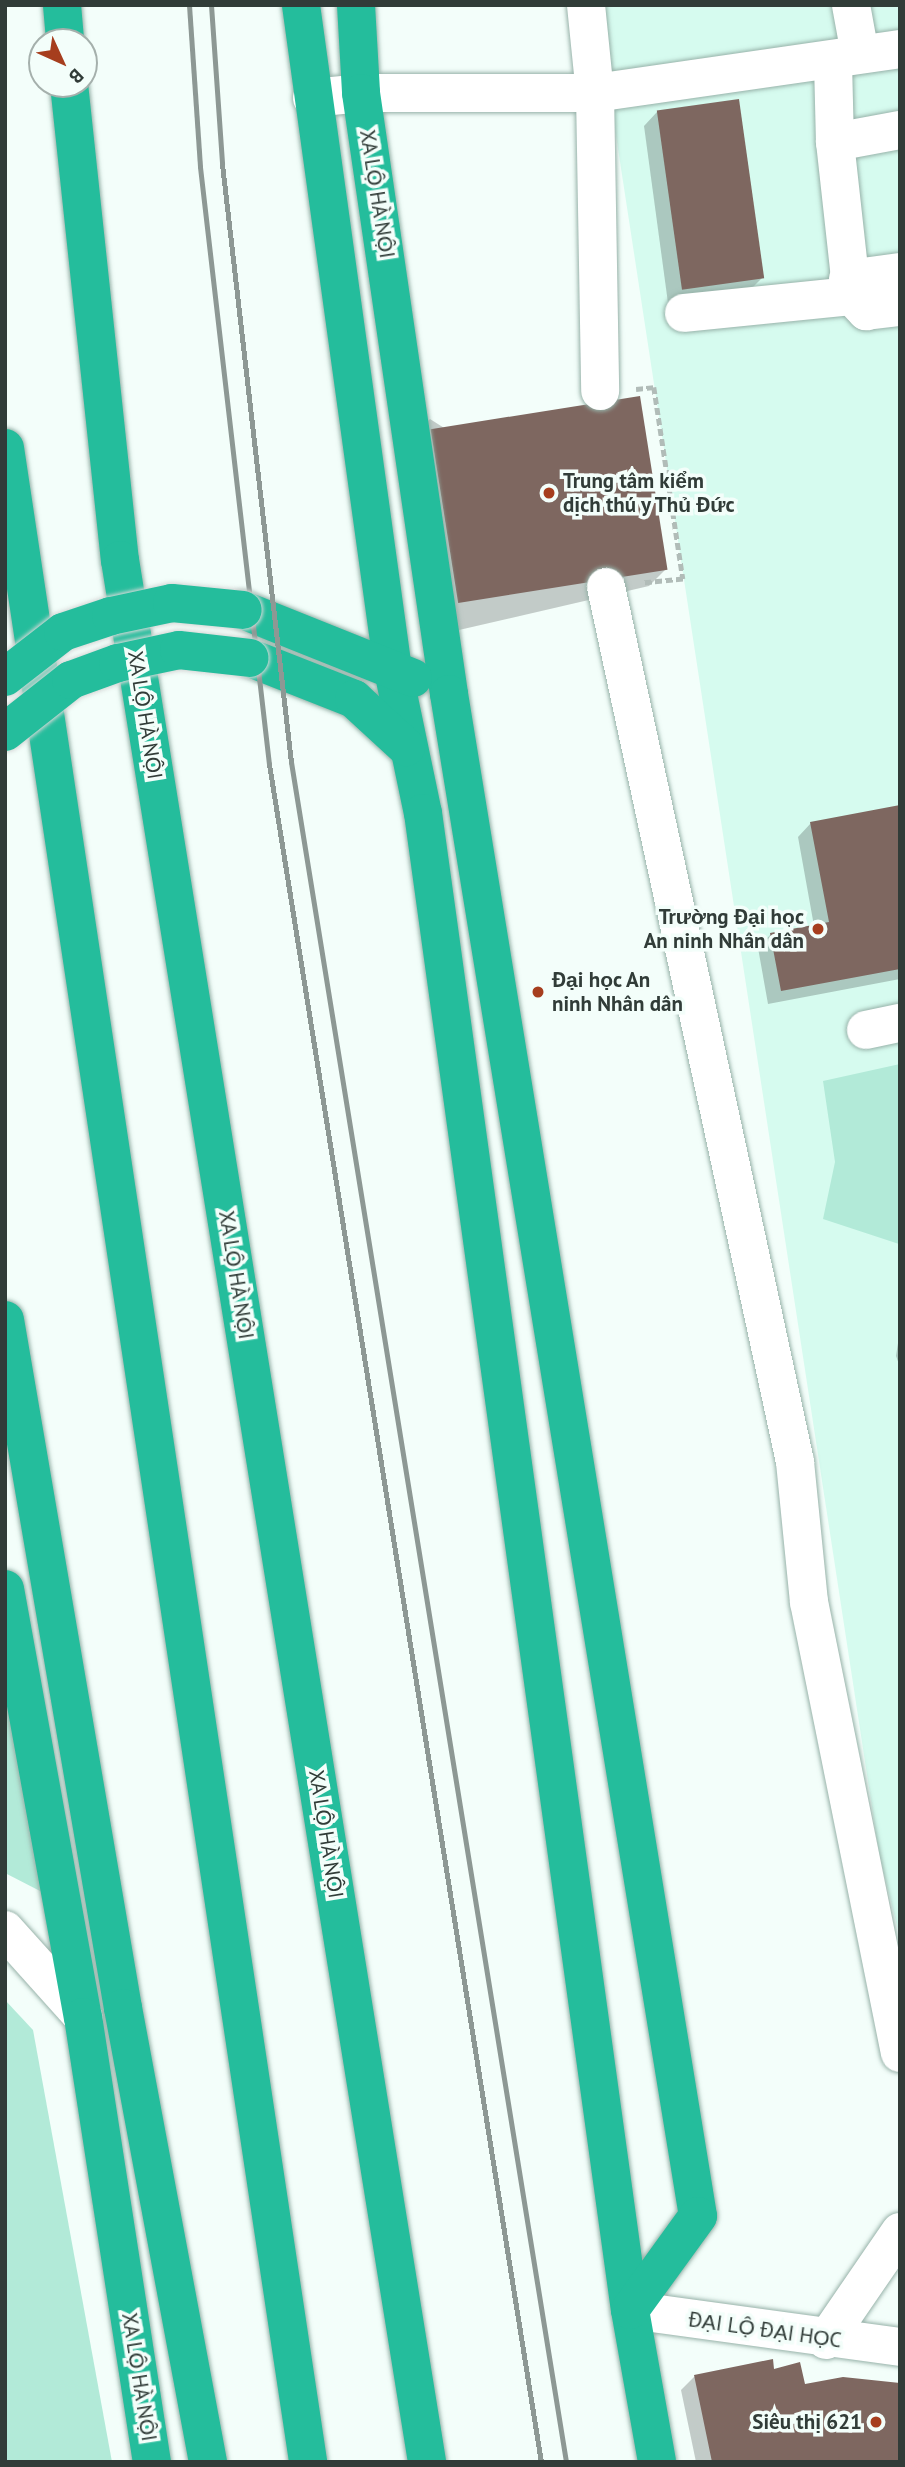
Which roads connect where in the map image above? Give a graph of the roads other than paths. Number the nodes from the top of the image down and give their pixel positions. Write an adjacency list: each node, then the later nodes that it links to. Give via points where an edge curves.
1 (62, 5): 6 (highway)
2 (301, 5): 12 (highway)
3 (356, 5): 9 (highway, XA LỘ HÀ NỘI)
4 (586, 5): 10 (street)
5 (851, 5): 8 (street)
6 (64, 28)
7 (900, 49): 8 (street)
8 (846, 58): 10 (street); 14 (street)
9 (361, 93): 10 (street); 12 (street); 24 (highway, XA LỘ HÀ NỘI)
10 (595, 93): 19 (street)
11 (70, 98): 41 (highway, XA LỘ HÀ NỘI, via 120,560)
12 (312, 98): 22 (highway)
13 (900, 130): 14 (street)
14 (835, 142): 16 (street)
15 (900, 272): 16 (street)
16 (850, 287): 17 (street, via 866,310); 18 (street)
17 (900, 307)
18 (684, 313)
19 (600, 391)
20 (5, 448): 40 (highway)
21 (606, 587): 32 (street, via 795,1462 809,1602)
22 (393, 670): 23 (highway, bridge, via 243,610 172,603 111,615 63,632); 24 (highway); 26 (highway)
23 (5, 677)
24 (449, 694): 35 (highway, XA LỘ HÀ NỘI, via 698,2216)
25 (5, 732): 26 (highway, bridge, via 71,680 118,663 179,650 250,658 354,699)
26 (406, 747): 35 (highway, via 424,813)
27 (5, 1320): 28 (highway)
28 (12, 1415): 33 (highway)
29 (5, 1589): 31 (highway, XA LỘ HÀ NỘI)
30 (5, 1930): 31 (street)
31 (83, 2017): 33 (highway); 38 (highway, XA LỘ HÀ NỘI)
32 (900, 2053)
33 (132, 2058): 39 (highway)
34 (900, 2232): 36 (street)
35 (630, 2310): 36 (street, ĐẠI LỘ ĐẠI HỌC); 42 (highway)
36 (825, 2340): 37 (street, ĐẠI LỘ ĐẠI HỌC)
37 (900, 2347)
38 (152, 2462)
39 (208, 2462)
40 (308, 2462)
41 (427, 2462)
42 (657, 2462)

